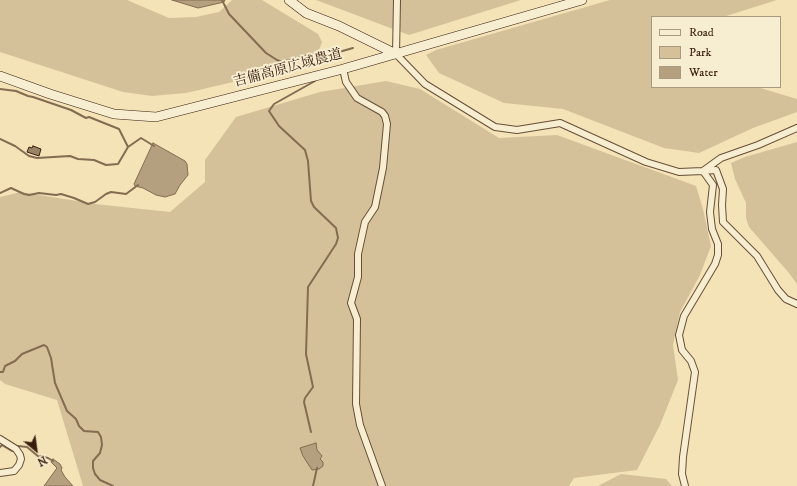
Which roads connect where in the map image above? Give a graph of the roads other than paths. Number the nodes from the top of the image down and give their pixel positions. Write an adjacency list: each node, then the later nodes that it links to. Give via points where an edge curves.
1 (288, 0): 4 (street, via 306,13)
2 (398, 0): 4 (street)
3 (582, 0): 4 (street, 吉備高原広域農道)
4 (396, 54): 5 (street, 吉備高原広域農道); 8 (street, via 425,84 495,127 517,130 560,123 646,162 680,172)
5 (343, 69): 6 (street, 吉備高原広域農道, via 156,117 114,114); 12 (street, via 346,82 357,98 382,112 387,124 375,207 365,222 358,254 358,277 351,303 356,319 356,404 360,425)
6 (0, 76)
7 (797, 128): 8 (street, via 721,158)
8 (703, 171): 9 (street, via 716,170 723,190 723,222 757,256 786,299); 13 (street, via 713,185 710,212 712,229 718,244 715,264 684,316 679,335 682,350 691,361 695,372 683,457 682,474)
9 (797, 304)
10 (0, 439): 11 (street, via 15,448 21,460 14,471)
11 (0, 473)
12 (382, 486)
13 (685, 486)

